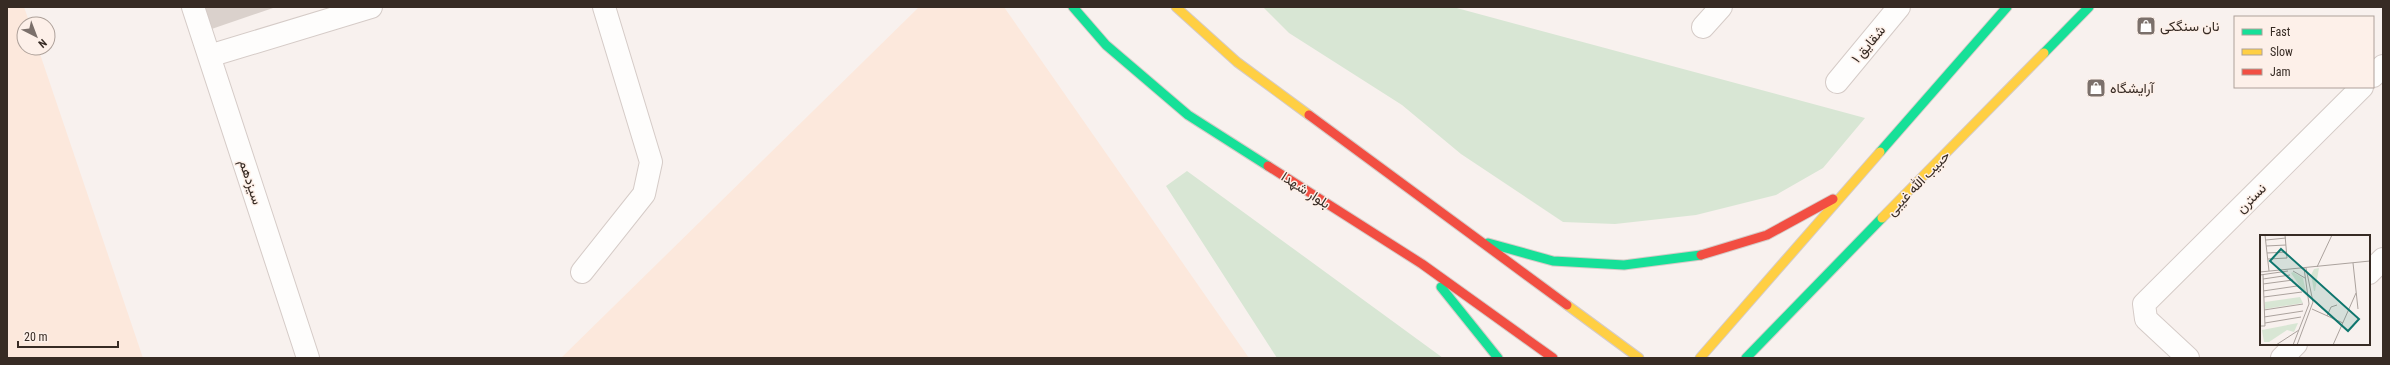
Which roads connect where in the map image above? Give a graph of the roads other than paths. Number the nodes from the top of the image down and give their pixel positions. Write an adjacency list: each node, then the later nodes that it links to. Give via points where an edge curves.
1 (193, 7): 13 (street, سیزدهم)
2 (371, 7): 13 (street)
3 (604, 7): 22 (street, via 651,162 644,194)
4 (1072, 7): 21 (street, بلوار شهدا, via 1106,45 1188,115)
5 (1176, 7): 19 (street, via 1236,62)
6 (1721, 7): 12 (street)
7 (1899, 7): 16 (street, شقایق ۱)
8 (2007, 7): 18 (street)
9 (2088, 7): 11 (street, حبیب الله غیبی)
10 (2069, 11): 11 (street)
11 (2078, 18): 30 (street, حبیب الله غیبی)
12 (1703, 27)
13 (209, 56): 25 (street, سیزدهم)
14 (2383, 66): 15 (street)
15 (2374, 75)
16 (1836, 82)
17 (2361, 88): 31 (street, نسترن, via 2144,304 2146,319)
18 (1847, 191): 19 (street, via 1767,235 1697,256 1624,265 1553,261); 29 (street)
19 (1476, 239): 28 (street)
20 (2383, 259): 23 (street)
21 (1422, 264): 26 (street); 27 (street, بلوار شهدا)
22 (582, 272)
23 (2370, 272)
24 (2295, 345): 32 (street)
25 (308, 358)
26 (1498, 358)
27 (1553, 358)
28 (1639, 358)
29 (1700, 358)
30 (1746, 358)
31 (2188, 358)
32 (2282, 358)

